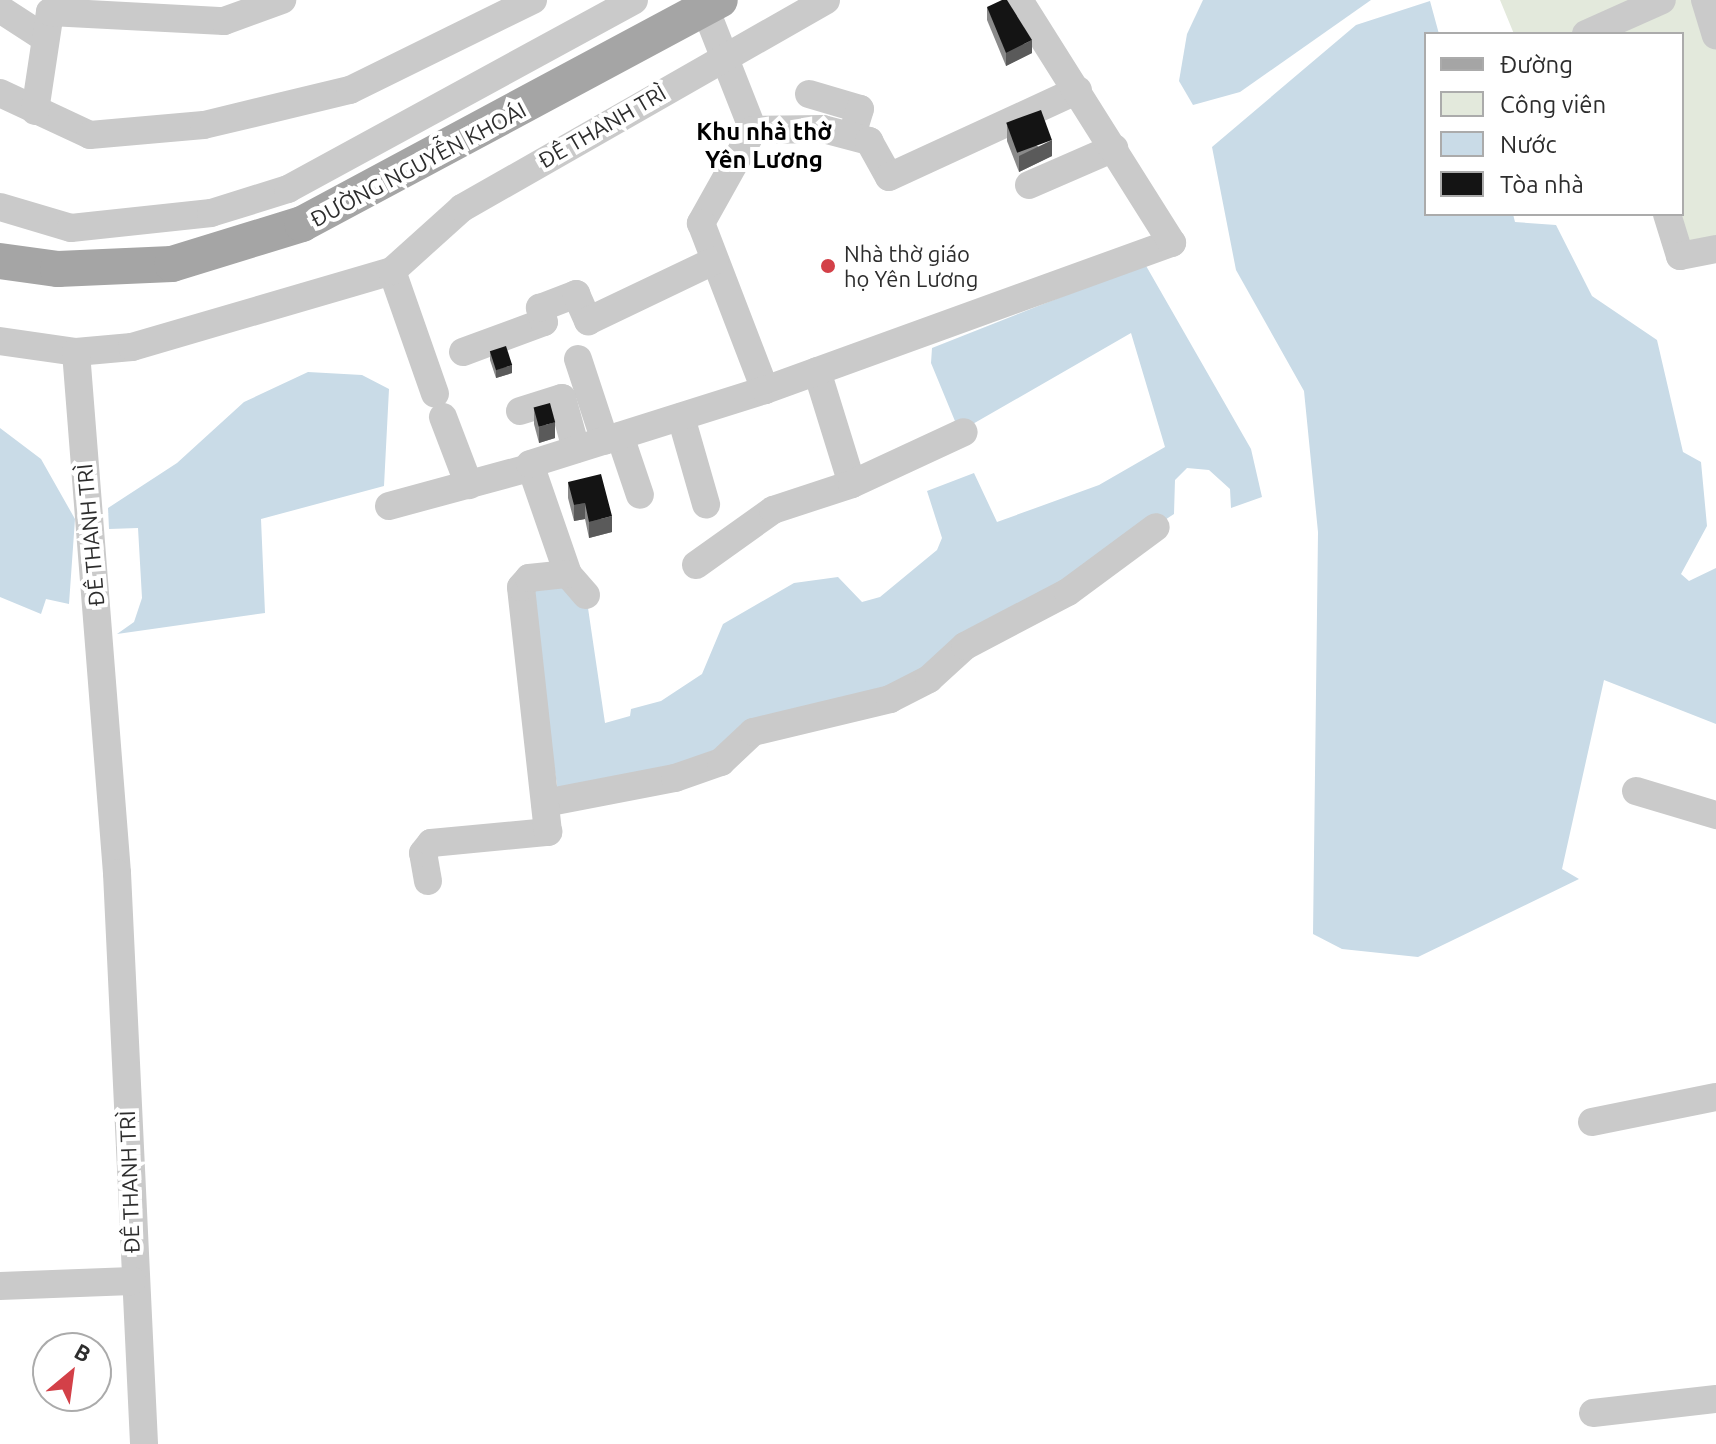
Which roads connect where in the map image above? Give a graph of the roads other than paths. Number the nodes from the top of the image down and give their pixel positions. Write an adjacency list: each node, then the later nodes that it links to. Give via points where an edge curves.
1 (282, 0): 12 (street, via 224,21 50,12)
2 (533, 0): 17 (street, via 350,90 204,125 90,135)
3 (634, 0): 22 (street, via 288,189 211,213 71,228)
4 (826, 0): 13 (street, ĐÊ THANH TRÌ)
5 (1019, 0): 14 (street)
6 (1662, 0): 10 (street)
7 (1705, 0): 11 (street)
8 (713, 4): 13 (street); 25 (main road, ĐƯỜNG NGUYỄN KHOÁI, via 302,224 172,264 58,269)
9 (0, 9): 12 (street)
10 (1600, 31)
11 (1716, 35)
12 (43, 37): 17 (street)
13 (725, 54): 18 (street); 27 (street, ĐÊ THANH TRÌ, via 462,208)
14 (1078, 90): 19 (street, via 889,177 869,141); 20 (street)
15 (0, 93): 17 (street)
16 (809, 94): 19 (street, via 860,109)
17 (35, 111)
18 (753, 130): 19 (street, via 823,129); 26 (street, via 705,209 701,223)
19 (852, 136)
20 (1114, 148): 21 (street); 32 (street, via 1172,243)
21 (1029, 185)
22 (0, 207)
23 (1668, 216): 24 (street, via 1680,256)
24 (1716, 249)
25 (0, 261)
26 (714, 261): 30 (street, via 588,321 576,294 540,308 544,322); 33 (street)
27 (392, 271): 29 (street, ĐÊ THANH TRÌ, via 199,332); 41 (street)
28 (0, 341): 29 (street)
29 (76, 352): 53 (street, ĐÊ THANH TRÌ, via 117,873)
30 (463, 352)
31 (578, 359): 37 (street)
32 (817, 371): 33 (street); 40 (street)
33 (765, 390): 35 (street)
34 (520, 411): 38 (street, via 562,398)
35 (681, 417): 37 (street); 43 (street)
36 (964, 432): 40 (street)
37 (612, 438): 38 (street); 42 (street)
38 (576, 449): 39 (street)
39 (529, 468): 41 (street); 48 (street, via 577,585 529,578 521,587)
40 (852, 484): 46 (street, via 773,510)
41 (469, 485): 44 (street)
42 (640, 495)
43 (706, 504)
44 (389, 506)
45 (1156, 527): 48 (street, via 1068,592 965,646 929,679 890,699 753,732 721,762 675,778)
46 (696, 565)
47 (1636, 791): 49 (street)
48 (545, 803): 50 (street, via 548,832 431,843 423,853)
49 (1716, 815)
50 (428, 881)
51 (1716, 1097): 52 (street)
52 (1592, 1122)
53 (132, 1281): 54 (street); 57 (street, ĐÊ THANH TRÌ)
54 (0, 1286)
55 (1716, 1399): 56 (street)
56 (1593, 1413)
57 (144, 1444)

